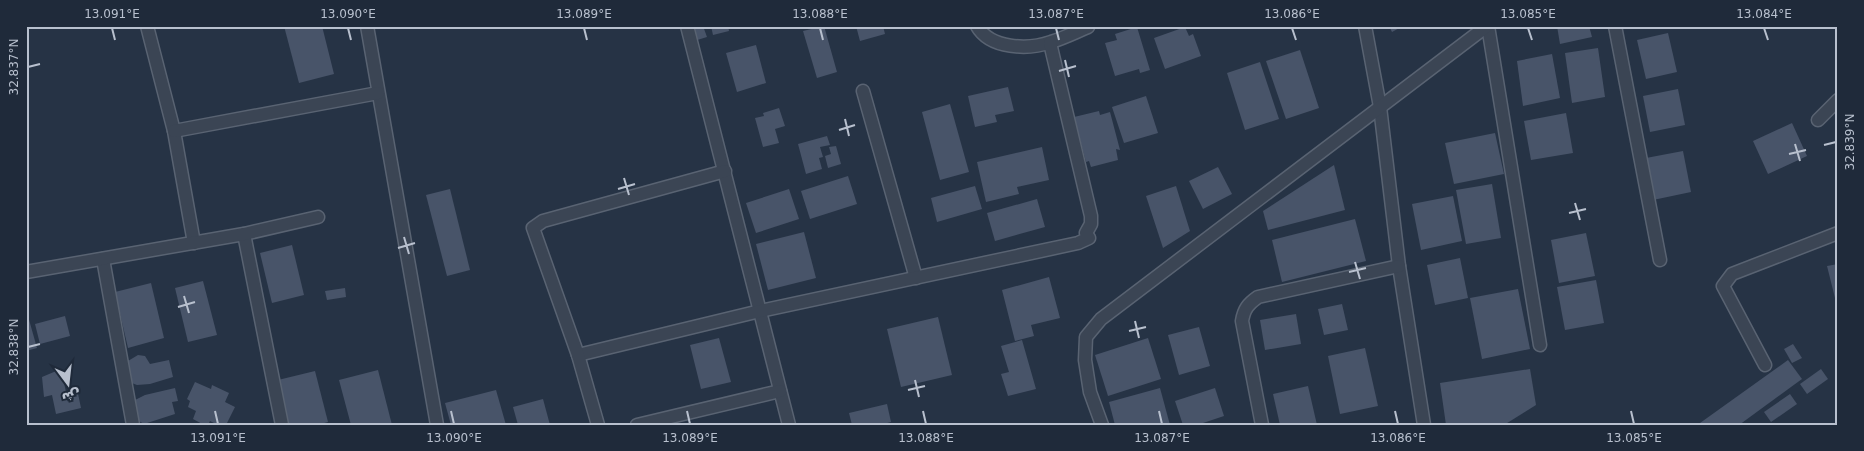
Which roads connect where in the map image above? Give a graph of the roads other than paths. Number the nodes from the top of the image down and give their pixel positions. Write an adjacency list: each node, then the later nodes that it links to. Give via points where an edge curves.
1 (147, 26): 15 (street)
2 (367, 26): 11 (street)
3 (687, 26): 16 (street)
4 (977, 26): 9 (street, via 981,34 996,43 1020,46)
5 (1364, 26): 13 (street)
6 (1487, 26): 13 (street); 27 (street)
7 (1615, 26): 22 (street)
8 (1088, 27): 9 (street)
9 (1050, 43): 25 (street, via 1091,216 1086,233 1090,238)
10 (863, 91): 25 (street)
11 (378, 93): 15 (street); 33 (street)
12 (1838, 100): 14 (street)
13 (1380, 107): 23 (street); 37 (street, via 1101,319 1086,337 1085,360 1090,392)
14 (1818, 120)
15 (174, 131): 20 (street)
16 (724, 171): 26 (street); 28 (street, via 543,221 533,228)
17 (318, 217): 18 (street)
18 (244, 234): 20 (street); 32 (street)
19 (1838, 234): 29 (street, via 1732,274 1723,286)
20 (194, 242): 21 (street)
21 (103, 259): 24 (street); 31 (street)
22 (1660, 260)
23 (1399, 266): 38 (street, via 1258,297 1249,302 1242,321); 39 (street)
24 (26, 272)
25 (916, 278): 26 (street)
26 (760, 311): 28 (street); 30 (street)
27 (1540, 345)
28 (578, 355): 34 (street)
29 (1765, 365)
30 (780, 391): 35 (street); 36 (street)
31 (133, 425)
32 (282, 425)
33 (436, 425)
34 (598, 425)
35 (637, 425)
36 (788, 425)
37 (1102, 425)
38 (1262, 425)
39 (1424, 425)

